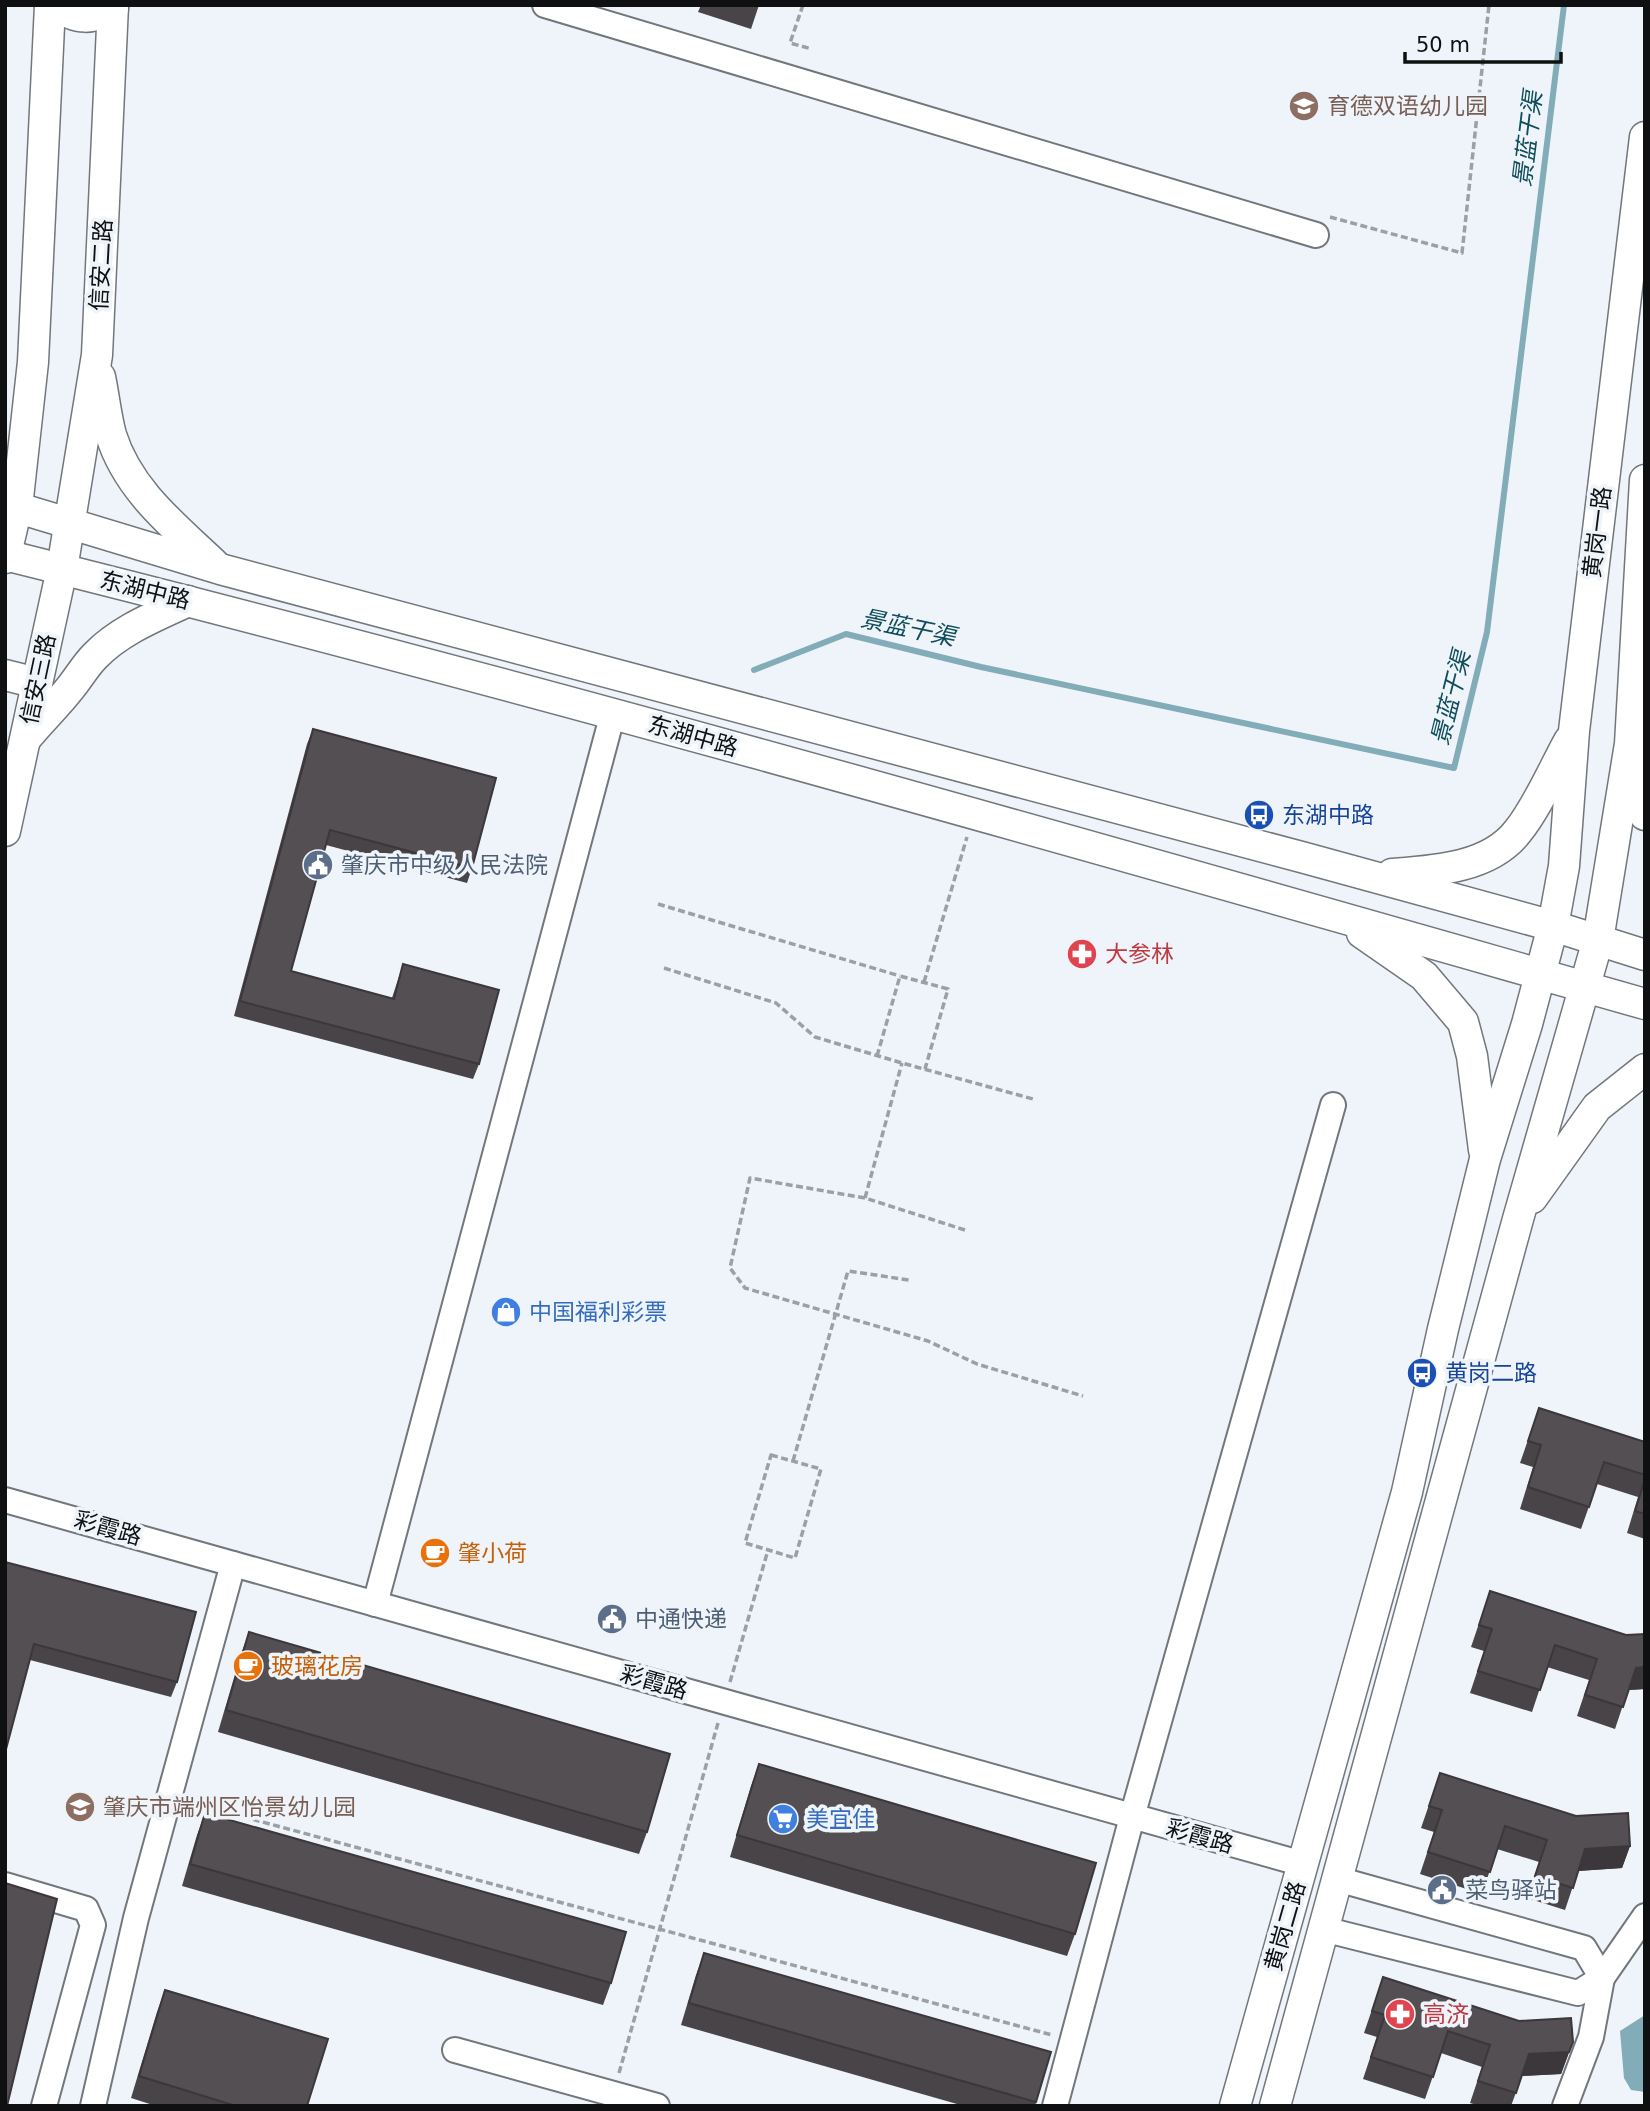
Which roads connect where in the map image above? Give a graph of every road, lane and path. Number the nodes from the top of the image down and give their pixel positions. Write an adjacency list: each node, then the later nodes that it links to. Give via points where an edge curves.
1 (50, 5): 11 (main road)
2 (58, 5): 6 (main road, via 82,17 98,16)
3 (545, 5): 9 (street)
4 (803, 5): 7 (path, via 790,43)
5 (1489, 5): 9 (path, via 1462,253)
6 (113, 7): 10 (main road, 信安二路)
7 (812, 49)
8 (1645, 137): 25 (main road, 黄岗一路)
9 (1318, 225)
10 (97, 355): 15 (main road, 信安二路); 19 (main road, via 111,435 128,473 149,502)
11 (33, 362): 12 (main road); 14 (main road)
12 (5, 393)
13 (1645, 480): 27 (main road, 黄岗一路)
14 (11, 505): 15 (main road, 东湖中路); 17 (main road)
15 (69, 523): 16 (main road, 东湖中路); 18 (main road, 信安三路)
16 (156, 550): 19 (main road, 东湖中路); 20 (main road)
17 (5, 556): 18 (main road, 东湖中路)
18 (62, 569): 20 (main road, 东湖中路); 23 (main road, 信安三路)
19 (220, 569): 31 (main road, 东湖中路)
20 (148, 590): 21 (main road, 东湖中路)
21 (188, 600): 24 (main road, 东湖中路); 26 (main road, via 144,622 94,657)
22 (5, 675): 23 (main road)
23 (37, 682): 26 (main road, 信安三路)
24 (613, 713): 28 (main road, 东湖中路); 62 (street)
25 (1574, 731): 32 (main road, via 1517,833 1495,851 1430,872); 36 (main road, 黄岗一路, via 1564,866)
26 (25, 738): 30 (main road, 信安三路)
27 (1630, 744): 29 (main road); 37 (main road, 黄岗一路)
28 (974, 814): 33 (main road, 东湖中路); 42 (path)
29 (1645, 815)
30 (5, 831)
31 (1304, 858): 32 (main road, 东湖中路); 33 (main road)
32 (1366, 875): 36 (main road, 东湖中路)
33 (1292, 903): 35 (main road, 东湖中路)
34 (658, 904): 41 (path)
35 (1339, 917): 40 (main road, 东湖中路); 51 (main road, via 1424,976 1463,1022)
36 (1553, 926): 37 (main road, 东湖中路); 40 (main road, 黄岗一路)
37 (1598, 940): 38 (main road, 东湖中路); 43 (main road, 黄岗一路)
38 (1645, 955)
39 (664, 968): 45 (path, via 776,1003 815,1037)
40 (1541, 975): 43 (main road, 东湖中路); 51 (main road, 黄岗二路)
41 (900, 976): 42 (path); 45 (path)
42 (924, 982): 47 (path, via 948,989)
43 (1585, 987): 44 (main road, 东湖中路); 53 (main road, 黄岗二路)
44 (1645, 1004)
45 (877, 1056): 46 (path)
46 (902, 1063): 47 (path); 52 (path)
47 (925, 1069): 49 (path)
48 (1645, 1069): 53 (main road, via 1597,1107)
49 (1033, 1100)
50 (1333, 1105): 65 (street)
51 (1485, 1159): 66 (main road, 黄岗二路, via 1407,1492)
52 (865, 1198): 54 (path); 56 (path, via 750,1178 730,1268 745,1288)
53 (1518, 1219): 67 (main road, 黄岗二路)
54 (965, 1230)
55 (909, 1280): 56 (path, via 848,1272)
56 (836, 1314): 57 (path); 58 (path)
57 (1083, 1396)
58 (793, 1461): 60 (path, via 771,1455 745,1544); 60 (path, via 821,1469 795,1558)
59 (5, 1500): 61 (street, 彩霞路)
60 (768, 1550): 63 (path)
61 (233, 1563): 62 (street, 彩霞路); 64 (street)
62 (375, 1604): 63 (street, 彩霞路)
63 (724, 1702): 65 (street, 彩霞路); 70 (path)
64 (169, 1797): 70 (path); 77 (street)
65 (1132, 1817): 66 (street, 彩霞路); 73 (street)
66 (1303, 1864): 80 (main road, 黄岗二路)
67 (1337, 1880): 71 (main road, 黄岗二路); 72 (street, via 1584,1948)
68 (5, 1885): 76 (street, via 86,1909 93,1926)
69 (1645, 1916): 72 (street)
70 (660, 1929): 73 (path); 75 (path)
71 (1323, 1929): 72 (street, via 1578,1993); 81 (main road, 黄岗二路)
72 (1602, 1978): 82 (street, via 1591,2037)
73 (1072, 2041): 79 (street)
74 (455, 2050): 75 (street)
75 (614, 2094): 78 (street)
76 (44, 2106)
77 (93, 2106)
78 (657, 2106)
79 (1055, 2106)
80 (1235, 2106)
81 (1275, 2106)
82 (1565, 2106)

